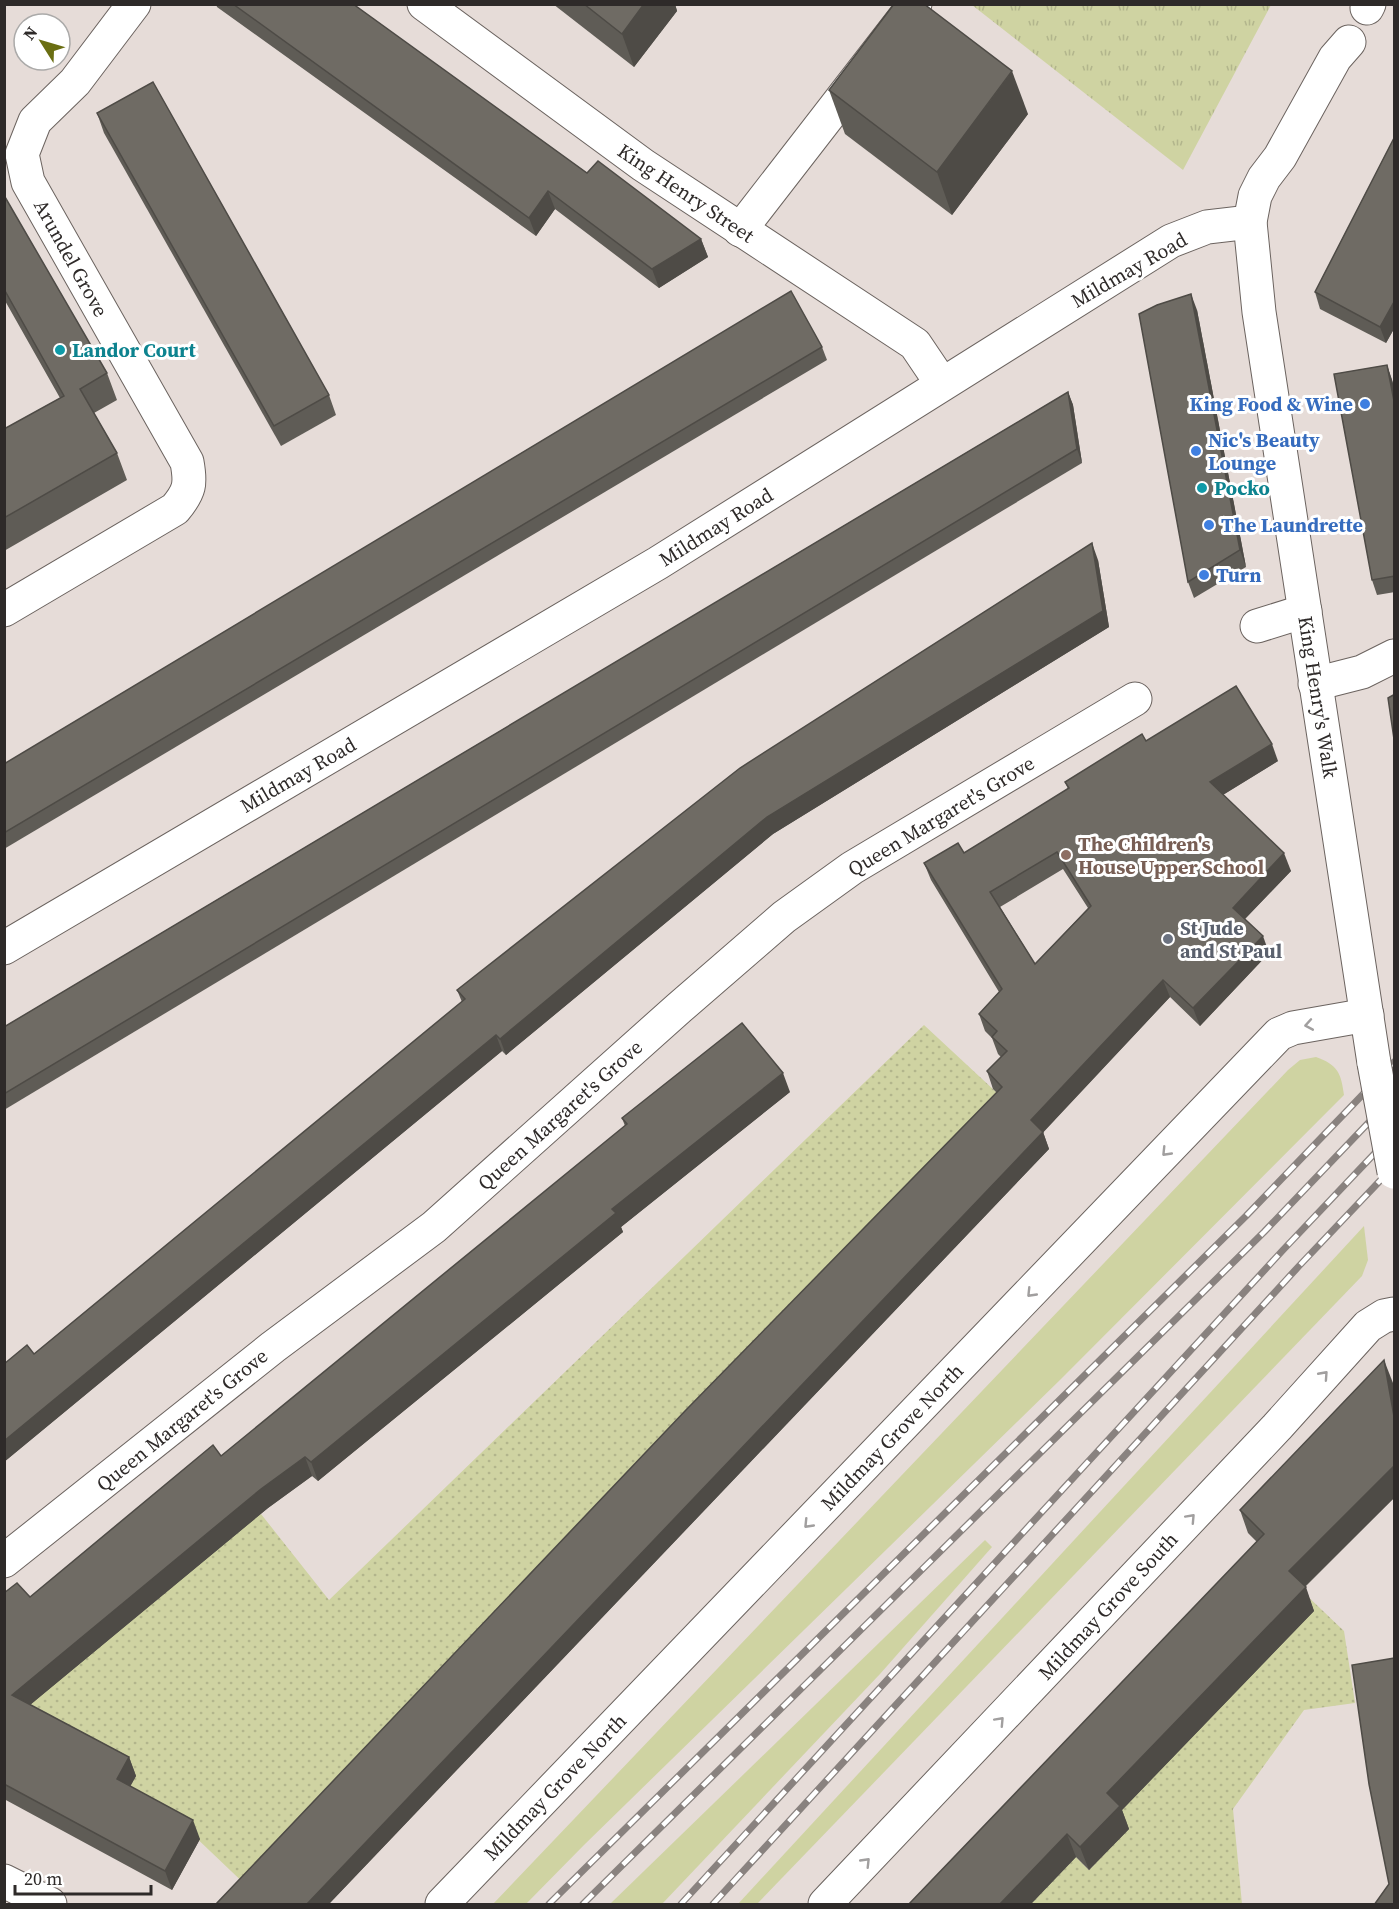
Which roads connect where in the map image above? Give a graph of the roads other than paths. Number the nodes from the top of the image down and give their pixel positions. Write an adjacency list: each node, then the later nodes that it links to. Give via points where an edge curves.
1 (134, 4): 8 (street, Arundel Grove, via 75,82 35,121 22,154 28,182 188,462 191,480 186,496 175,508)
2 (424, 4): 6 (street, King Henry Street, via 597,133)
3 (915, 4): 6 (street)
4 (1349, 42): 5 (street, via 1335,58 1280,157 1264,178 1255,196)
5 (1250, 222): 7 (street, Mildmay Road, via 1207,227 1171,241); 9 (street, King Henry's Walk, via 1259,312)
6 (740, 230): 7 (street, King Henry Street, via 915,344)
7 (942, 384): 14 (street, Mildmay Road, via 658,563)
8 (4, 610)
9 (1305, 611): 10 (street); 12 (street, King Henry's Walk)
10 (1257, 626)
11 (1395, 656): 12 (street, via 1362,672)
12 (1316, 684): 15 (street, King Henry's Walk)
13 (1135, 699): 18 (street, Queen Margaret's Grove, via 852,868 784,917 434,1227 273,1347)
14 (4, 948)
15 (1367, 1015): 16 (street, King Henry's Walk, bridge); 21 (street, Mildmay Grove North, one-way to 21, via 1279,1034)
16 (1395, 1172)
17 (1395, 1314): 22 (street, Mildmay Grove South, one-way to 17, via 1368,1326)
18 (4, 1561)
19 (4, 1881): 20 (street)
20 (50, 1905)
21 (442, 1905)
22 (825, 1905)

